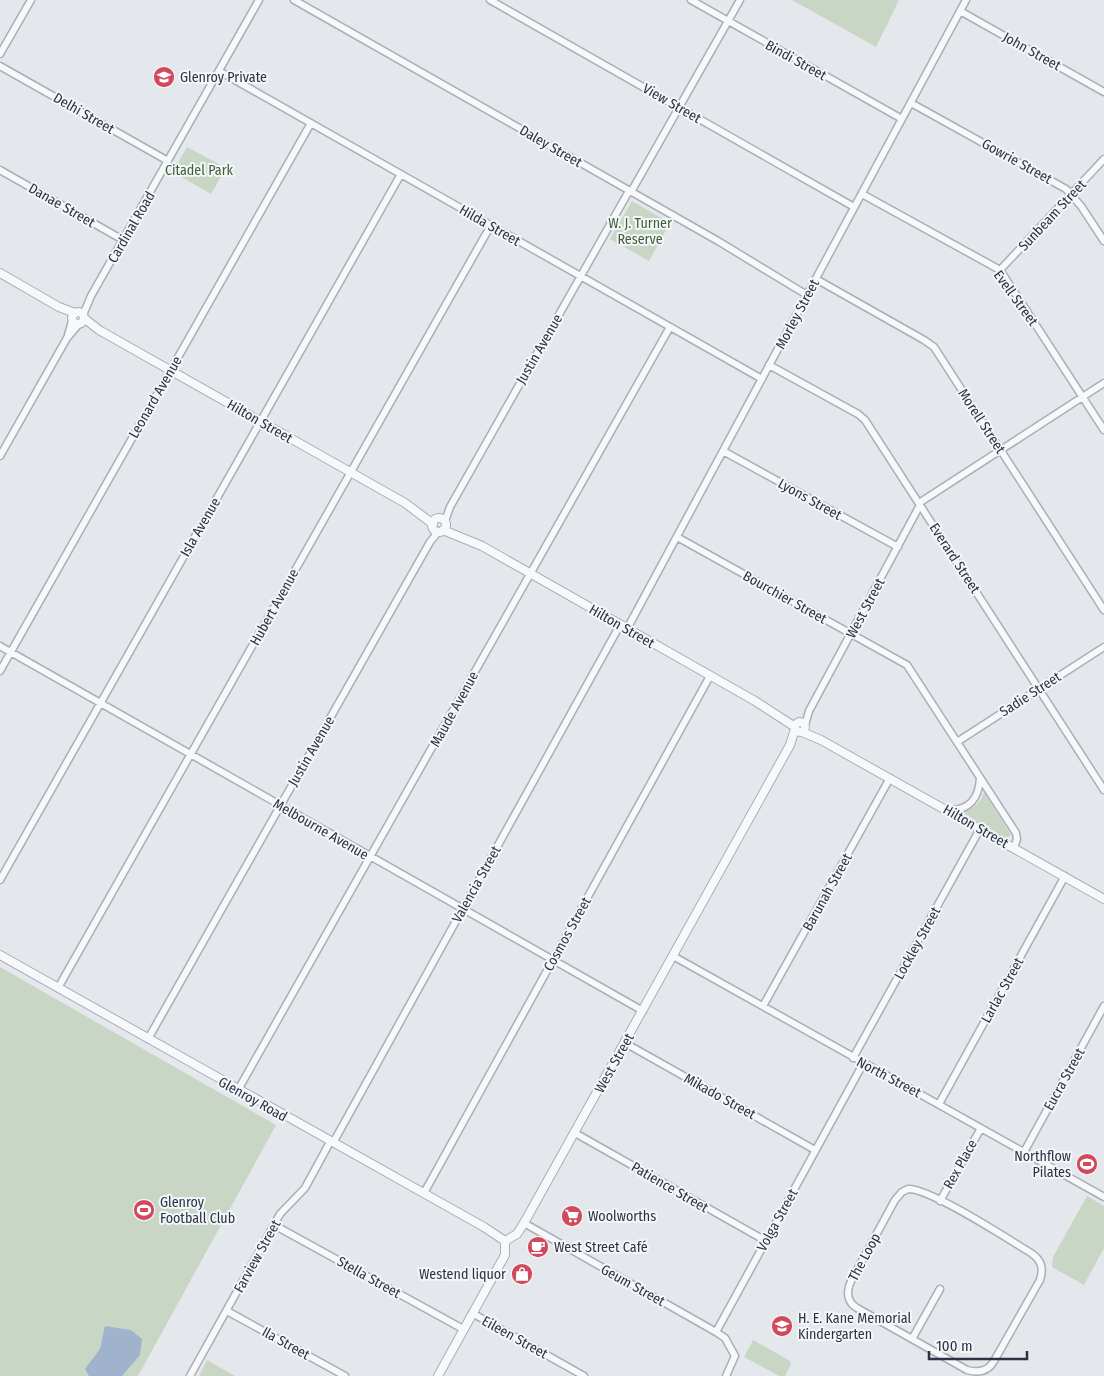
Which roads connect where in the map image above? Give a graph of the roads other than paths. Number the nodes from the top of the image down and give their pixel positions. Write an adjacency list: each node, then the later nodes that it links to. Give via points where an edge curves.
1 (31, 0): 10 (street)
2 (259, 0): 12 (street, Cardinal Road)
3 (294, 0): 22 (street, Daley Street)
4 (490, 0): 15 (street, View Street)
5 (691, 0): 9 (street, Bindi Street)
6 (740, 0): 9 (street, Justin Avenue)
7 (966, 0): 8 (street, Morley Street)
8 (960, 11): 13 (street, John Street); 14 (street, Morley Street)
9 (728, 21): 15 (street, Justin Avenue); 16 (street, Bindi Street)
10 (0, 54)
11 (0, 66): 19 (street, Delhi Street)
12 (219, 71): 17 (street, Hilda Street); 19 (street, Cardinal Road)
13 (1104, 92)
14 (911, 103): 16 (street, Morley Street); 24 (street, Gowrie Street)
15 (679, 107): 22 (street, Justin Avenue); 25 (street, View Street)
16 (902, 119): 23 (street, Morley Street)
17 (311, 123): 21 (street, Hilda Street); 37 (street, Leonard Avenue)
18 (1104, 159): 24 (street, Sunbeam Street)
19 (168, 161): 27 (street, Cardinal Road)
20 (0, 170): 27 (street, Danae Street)
21 (401, 174): 26 (street, Hilda Street); 41 (street, Isla Avenue)
22 (630, 191): 31 (street, Justin Avenue); 33 (street, Daley Street)
23 (862, 194): 25 (street, Morley Street); 29 (street, Evell Street)
24 (1071, 194): 28 (street, Gowrie Street); 29 (street, Sunbeam Street)
25 (854, 207): 32 (street, Morley Street)
26 (490, 225): 31 (street, Hilda Street); 46 (street, Hubert Avenue)
27 (123, 240): 34 (street, Cardinal Road)
28 (1104, 240)
29 (1000, 270): 40 (street, Evell Street)
30 (0, 273): 34 (street, Hilton Street)
31 (580, 276): 35 (street, Hilda Street); 48 (street, Justin Avenue)
32 (816, 279): 33 (street, Morley Street); 43 (street, Morell Street, via 930,344)
33 (807, 294): 36 (street, Morley Street)
34 (78, 318): 37 (street, Hilton Street); 45 (street, Cardinal Road)
35 (670, 327): 38 (street, Hilda Street); 51 (street, Maude Avenue)
36 (769, 365): 38 (street, Morley Street); 47 (street, Everard Street, via 862,417)
37 (170, 370): 41 (street, Hilton Street); 57 (street, Leonard Avenue)
38 (762, 379): 44 (street, Morley Street)
39 (1104, 383): 40 (street, West Street)
40 (1082, 397): 42 (street, Evell Street); 43 (street, West Street)
41 (260, 421): 46 (street, Hilton Street); 61 (street, Isla Avenue)
42 (1104, 430)
43 (1000, 450): 47 (street, West Street); 52 (street, Morell Street)
44 (723, 451): 49 (street, Morley Street); 50 (street, Lyons Street)
45 (0, 456)
46 (350, 472): 48 (street, Hilton Street); 64 (street, Hubert Avenue)
47 (919, 504): 50 (street, West Street); 60 (street, Everard Street)
48 (439, 525): 51 (street, Hilton Street); 68 (street, Justin Avenue)
49 (676, 537): 53 (street, Morley Street); 54 (street, Bourchier Street)
50 (898, 547): 54 (street, West Street)
51 (530, 574): 53 (street, Hilton Street); 72 (street, Maude Avenue)
52 (1104, 610)
53 (623, 627): 59 (street, Hilton Street); 76 (street, Valencia Street)
54 (851, 634): 62 (street, West Street); 63 (street, Bourchier Street, via 908,665)
55 (0, 646): 57 (street, Melbourne Avenue)
56 (1104, 647): 60 (street, Sadie Street)
57 (11, 652): 58 (street, Leonard Avenue); 61 (street, Melbourne Avenue)
58 (0, 671)
59 (710, 676): 62 (street, Hilton Street); 79 (street, Cosmos Street)
60 (1039, 689): 63 (street, Sadie Street); 67 (street, Everard Street)
61 (100, 703): 64 (street, Melbourne Avenue); 74 (street, Isla Avenue)
62 (800, 727): 66 (street, Hilton Street); 78 (street, West Street)
63 (957, 742): 65 (street, Bourchier Street)
64 (191, 754): 68 (street, Melbourne Avenue); 80 (street, Hubert Avenue)
65 (980, 777): 69 (street, via 974,801 960,810); 71 (street, Bourchier Street, via 1016,833)
66 (890, 778): 69 (street, Hilton Street); 81 (street, Barunah Street)
67 (1104, 790)
68 (280, 805): 72 (street, Melbourne Avenue); 84 (street, Justin Avenue)
69 (948, 810): 70 (street, Hilton Street)
70 (980, 828): 71 (street, Hilton Street); 86 (street, Lockley Street)
71 (1014, 848): 73 (street, Hilton Street)
72 (370, 856): 76 (street, Melbourne Avenue); 88 (street, Maude Avenue)
73 (1065, 876): 75 (street, Hilton Street); 89 (street, Larlac Street)
74 (0, 880)
75 (1104, 898)
76 (463, 908): 79 (street, Melbourne Avenue); 92 (street, Valencia Street)
77 (0, 956): 80 (street, Glenroy Road)
78 (673, 956): 81 (street, North Street); 83 (street, West Street)
79 (553, 960): 83 (street, Melbourne Avenue); 95 (street, Cosmos Street)
80 (58, 988): 84 (street, Glenroy Road)
81 (763, 1006): 86 (street, North Street)
82 (1104, 1006): 94 (street, Eucra Street)
83 (643, 1011): 85 (street, West Street)
84 (148, 1039): 88 (street, Glenroy Road)
85 (625, 1043): 91 (street, West Street); 93 (street, Mikado Street)
86 (853, 1058): 87 (street, North Street)
87 (864, 1062): 89 (street, North Street); 93 (street, Volga Street)
88 (238, 1090): 92 (street, Glenroy Road)
89 (939, 1104): 90 (street, North Street)
90 (981, 1128): 94 (street, North Street); 97 (street, Rex Place)
91 (575, 1133): 98 (street, West Street); 101 (street, Patience Street)
92 (331, 1142): 95 (street, Glenroy Road); 99 (street, Farview Street, via 305,1188)
93 (816, 1150): 101 (street, Volga Street)
94 (1024, 1152): 96 (street, North Street)
95 (424, 1193): 100 (street, Glenroy Road)
96 (1104, 1197)
97 (940, 1200): 107 (street, The Loop, via 916,1189 902,1192 848,1287 853,1306); 107 (street, The Loop, via 1031,1253 1041,1262 1042,1274 994,1362 986,1370 967,1370)
98 (524, 1223): 100 (street, West Street, via 517,1234); 106 (street, Geum Street)
99 (274, 1225): 103 (street, Farview Street); 105 (street, Stella Street)
100 (505, 1241): 104 (street, via 505,1255)
101 (766, 1241): 106 (street, Volga Street)
102 (940, 1289): 107 (street)
103 (227, 1310): 108 (street, Farview Street); 109 (street, Ila Street)
104 (472, 1313): 105 (street); 111 (street, Eileen Street)
105 (463, 1330): 110 (street)
106 (716, 1332): 112 (street, via 725,1338 735,1356)
107 (912, 1339)
108 (190, 1376)
109 (346, 1376)
110 (438, 1376)
111 (584, 1376)
112 (726, 1376)

